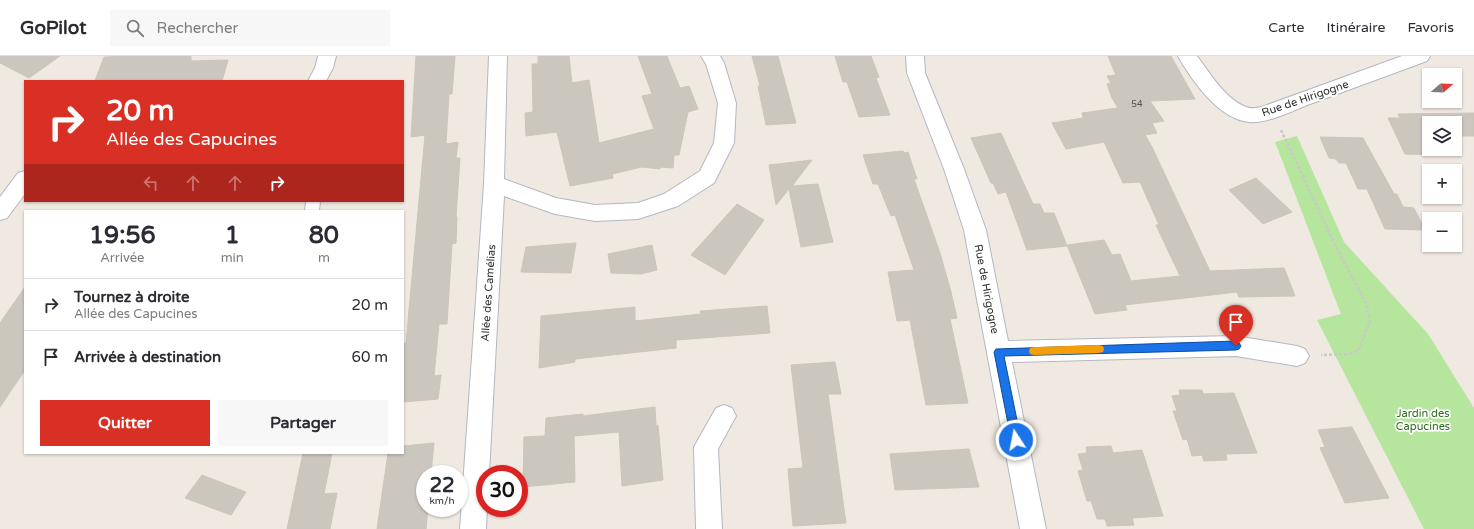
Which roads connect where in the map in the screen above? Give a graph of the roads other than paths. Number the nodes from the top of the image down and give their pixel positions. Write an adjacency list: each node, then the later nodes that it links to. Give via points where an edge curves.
1 (327, 56): 7 (street)
2 (498, 56): 9 (street, Allée des Camélias)
3 (710, 56): 9 (street, via 715,63 727,104 724,143 707,177 671,200 638,211 595,214 555,206)
4 (914, 56): 11 (street, Rue de Hirigogne, via 916,73 975,230)
5 (1187, 56): 6 (street, Rue de Hirigogne, via 1226,104 1238,112 1250,115 1272,111)
6 (1421, 56)
7 (318, 80)
8 (24, 180): 10 (street)
9 (494, 184): 14 (street, Allée des Camélias)
10 (0, 212)
11 (999, 352): 12 (street, via 1236,346); 16 (street, Rue de Hirigogne)
12 (1296, 356)
13 (724, 416): 15 (street, via 706,447)
14 (473, 529)
15 (709, 529)
16 (1033, 529)

